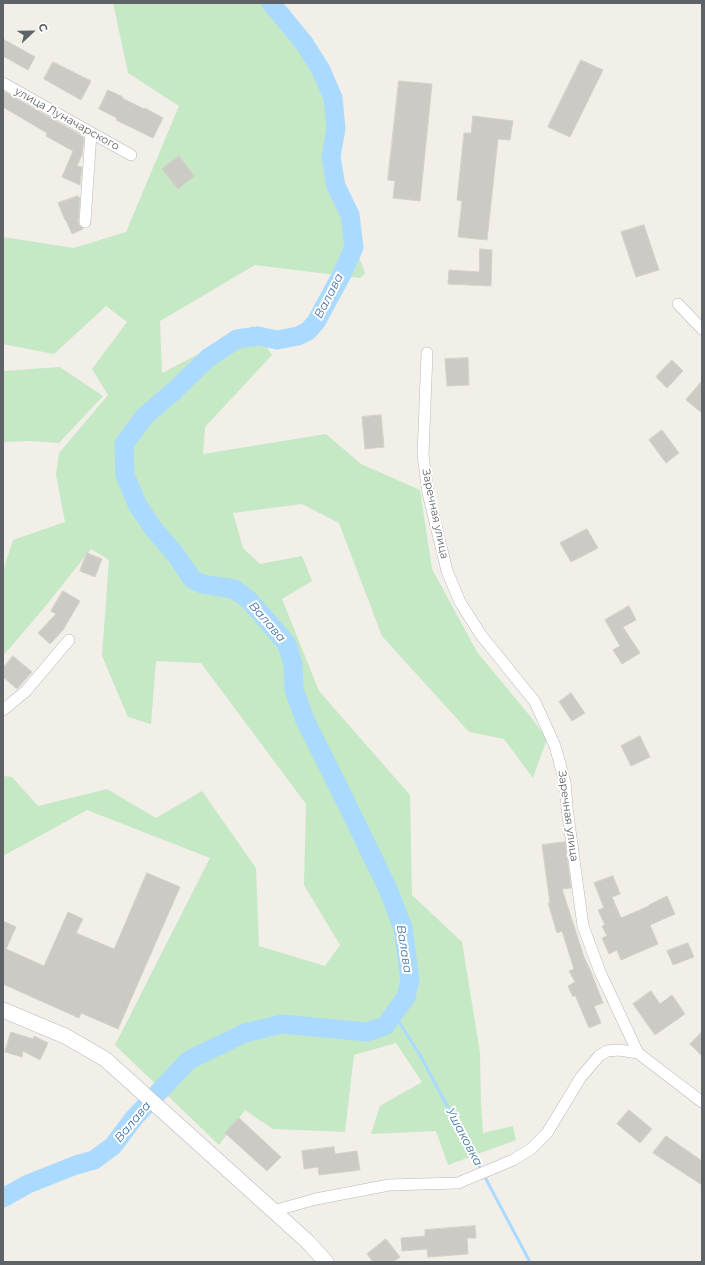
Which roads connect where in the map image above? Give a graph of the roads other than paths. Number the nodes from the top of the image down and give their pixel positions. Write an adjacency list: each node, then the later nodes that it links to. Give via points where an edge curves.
1 (3, 83): 2 (street, улица Луначарского)
2 (91, 133): 3 (street, улица Луначарского); 4 (street)
3 (131, 155)
4 (85, 222)
5 (678, 304): 6 (street)
6 (702, 330)
7 (426, 353): 11 (street, Заречная улица, via 423,455 428,493 447,571 460,602 481,635 535,702 555,746 565,782 583,926 600,972)
8 (69, 640): 9 (street, via 26,691)
9 (3, 710)
10 (3, 1010): 13 (main road, via 65,1036 105,1060)
11 (638, 1053): 12 (street, Заречная улица); 13 (street, via 619,1050 607,1051 599,1056 582,1077 547,1133 531,1149 512,1160 458,1183 389,1185)
12 (702, 1102)
13 (273, 1211): 14 (main road)
14 (326, 1262)

